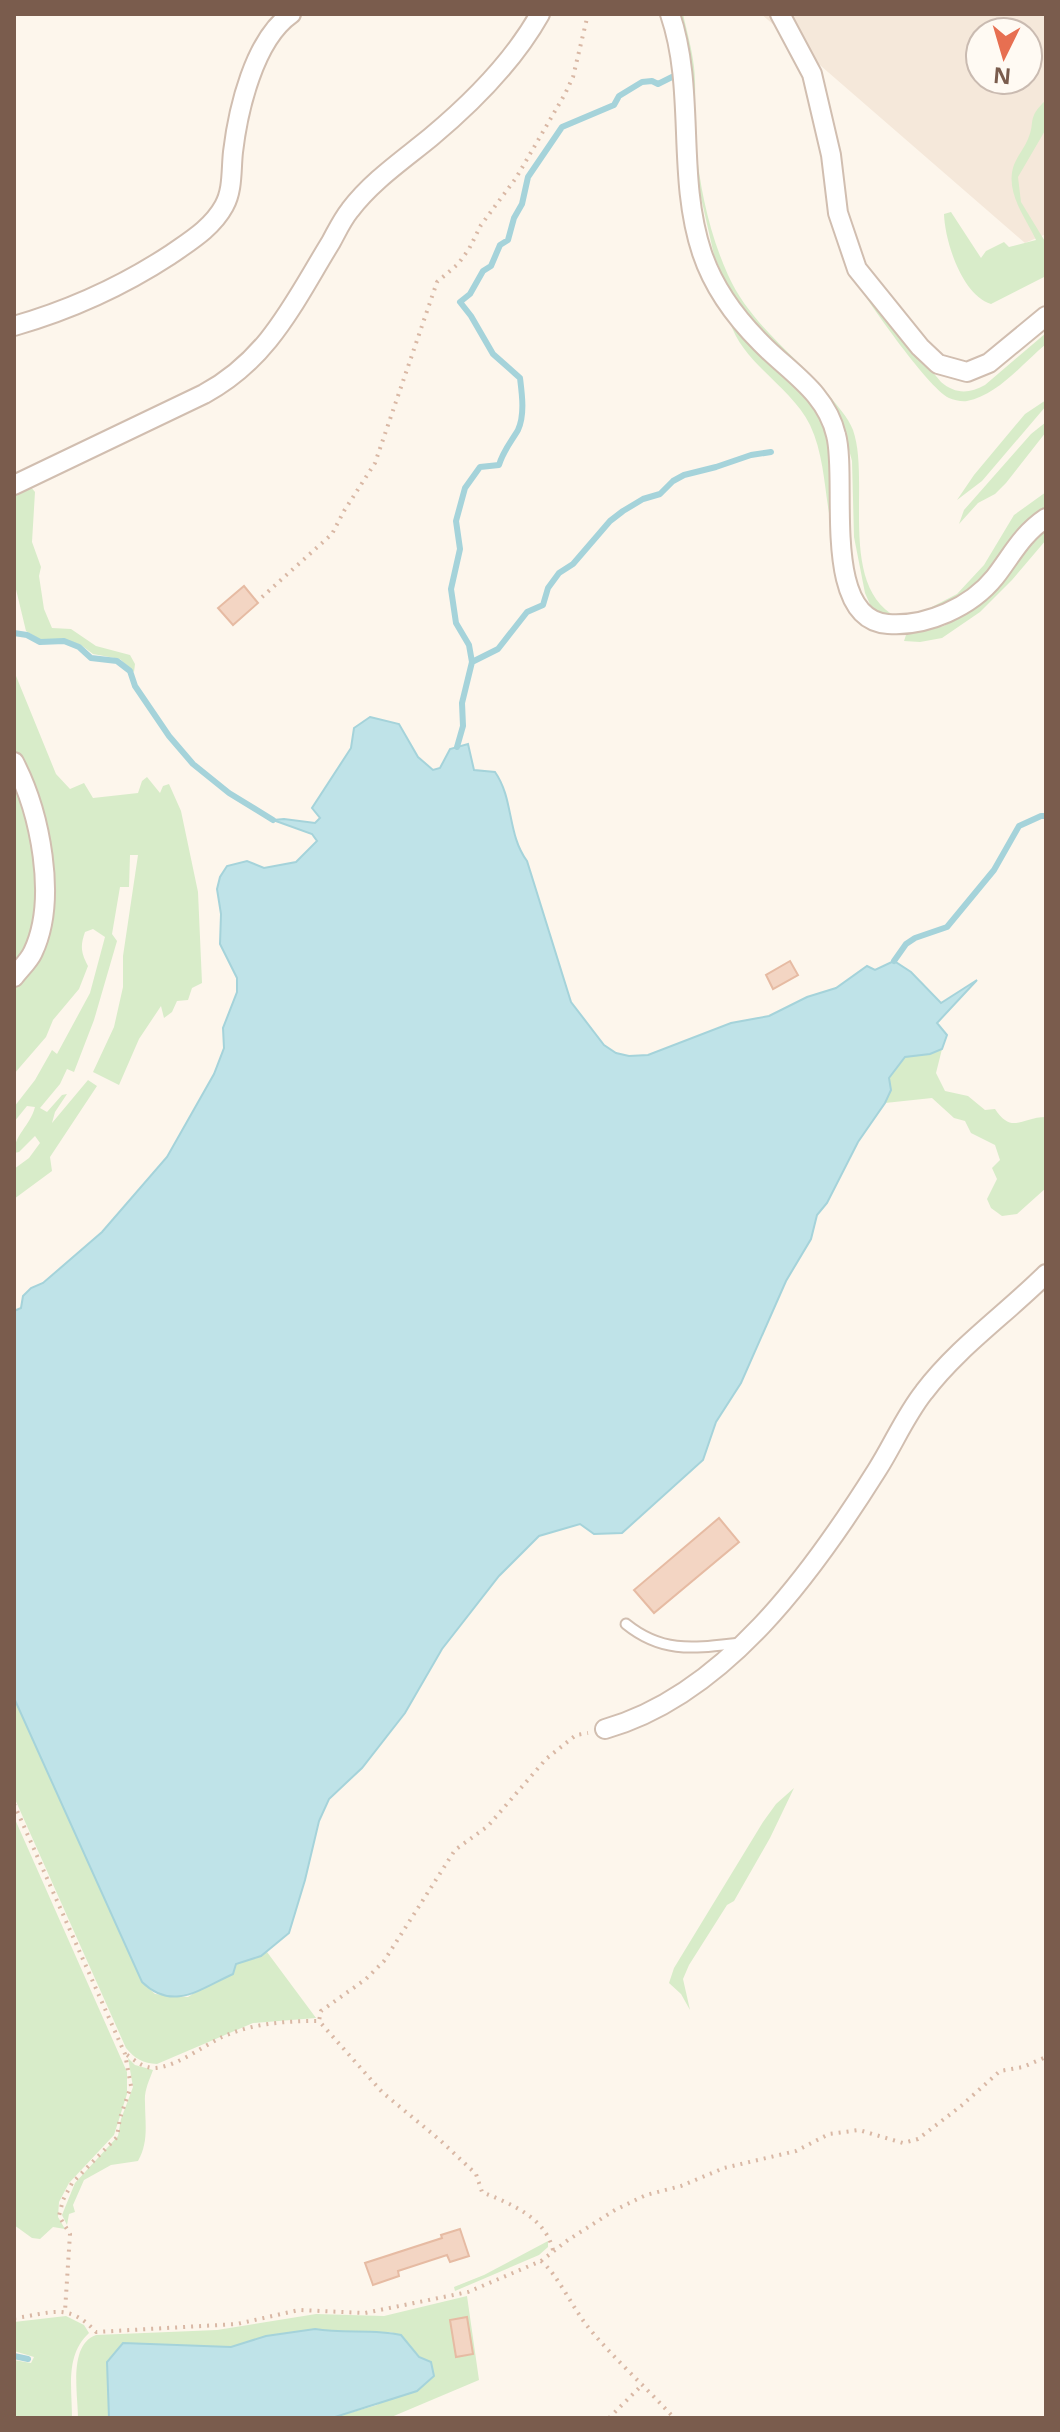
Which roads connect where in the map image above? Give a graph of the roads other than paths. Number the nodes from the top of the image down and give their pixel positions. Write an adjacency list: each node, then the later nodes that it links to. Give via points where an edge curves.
1 (291, 14): 6 (street, via 258,57 248,80 237,122 230,189 210,225 112,290)
2 (540, 14): 7 (street, via 511,57 466,107 347,213 277,331 247,366 228,382)
3 (670, 14): 8 (street, via 680,50 691,212 702,254 723,298 760,342 815,392 830,416 837,437 844,569 854,604 866,617 886,624 944,614 993,579 1025,534)
4 (780, 14): 5 (street, via 812,74 838,213 857,269 920,347 938,364 967,372 989,363)
5 (1046, 316)
6 (14, 326)
7 (14, 485)
8 (1046, 518)
9 (14, 762): 10 (street, via 40,838 45,898 33,953)
10 (14, 977)
11 (1046, 1274): 13 (street, via 943,1368 819,1555)
12 (626, 1624): 13 (lane, via 660,1645)
13 (743, 1642): 14 (street, via 679,1696 633,1721)
14 (605, 1729)

